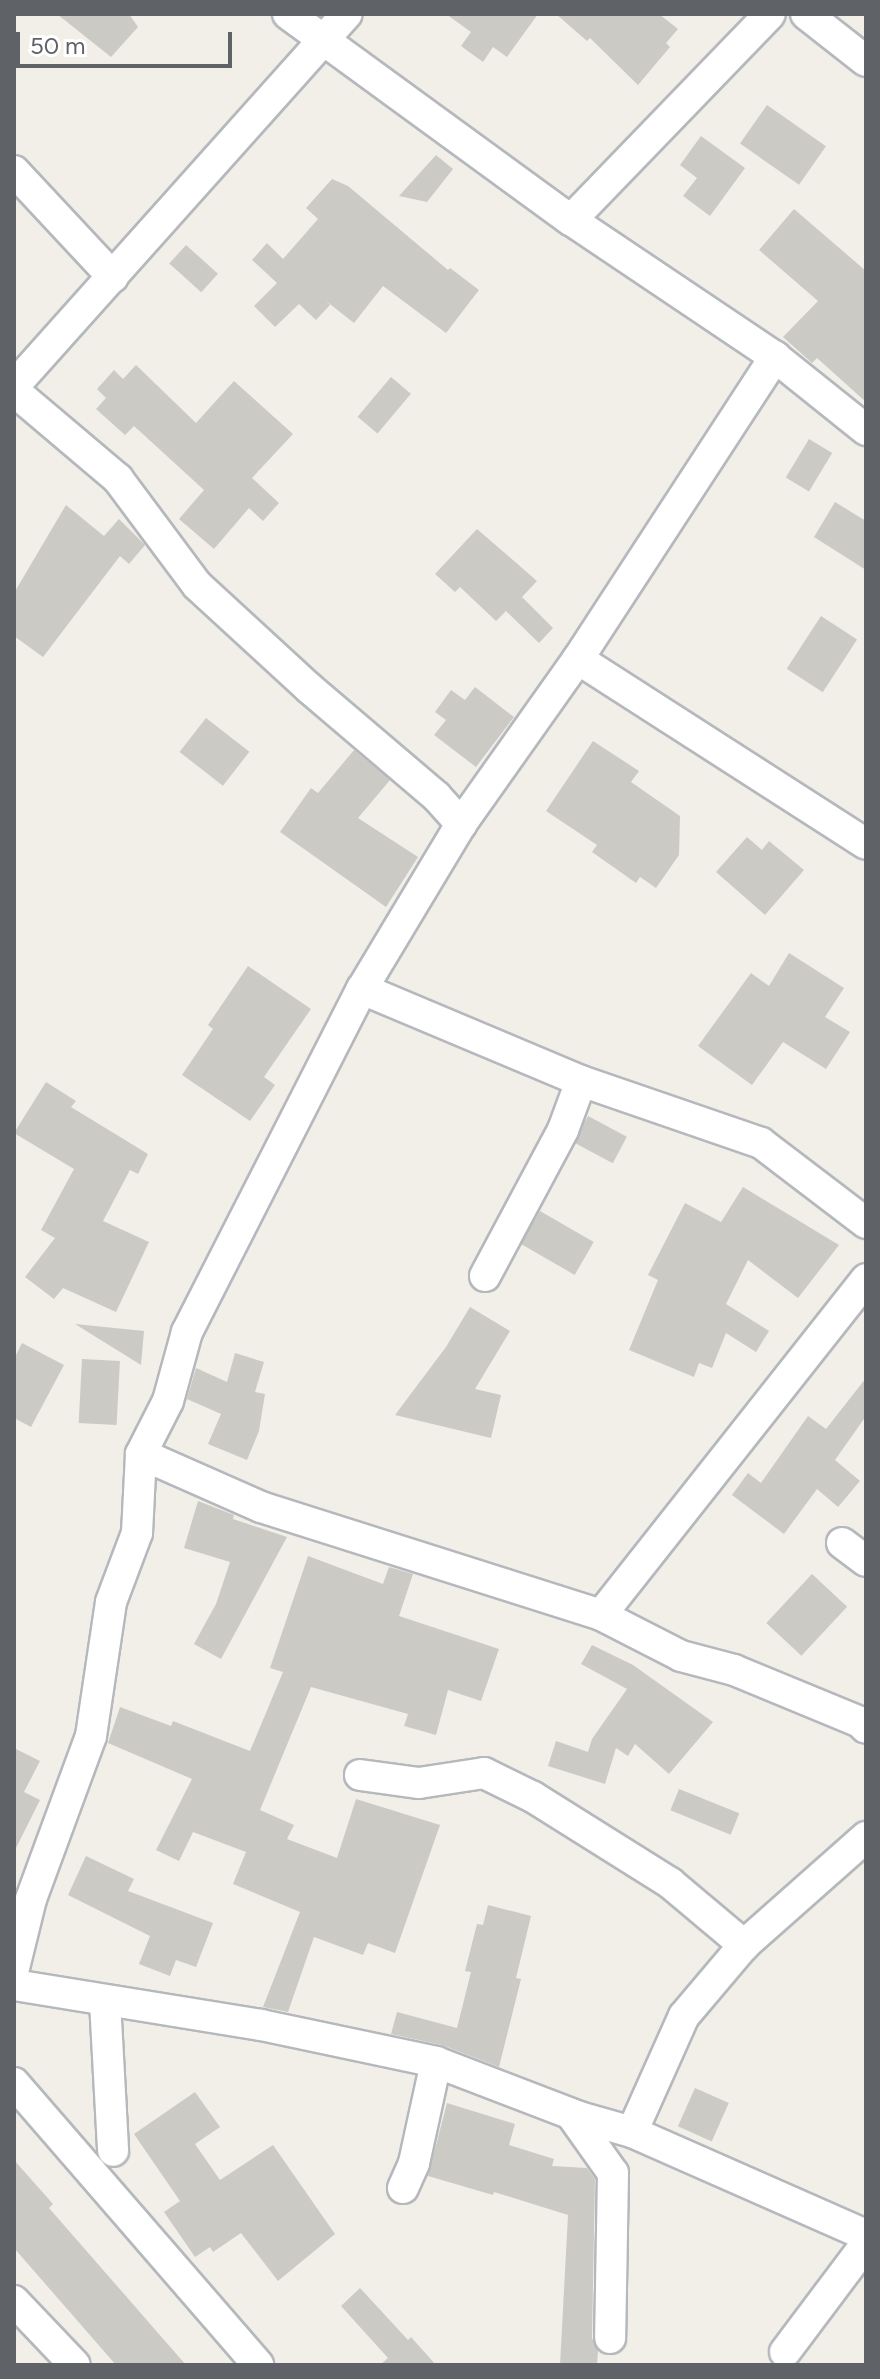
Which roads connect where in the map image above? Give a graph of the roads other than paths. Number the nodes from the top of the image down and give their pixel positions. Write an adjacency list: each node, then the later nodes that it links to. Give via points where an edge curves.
1 (288, 14): 5 (street)
2 (347, 14): 5 (street)
3 (770, 14): 8 (street)
4 (806, 14): 6 (street)
5 (321, 41): 8 (street); 9 (street)
6 (866, 61)
7 (14, 171): 9 (street)
8 (571, 220): 10 (street)
9 (113, 277): 11 (street)
10 (775, 357): 12 (street); 13 (street)
11 (14, 388): 14 (street, via 118,479 197,585)
12 (866, 430)
13 (578, 659): 14 (street); 15 (street)
14 (461, 824): 16 (street)
15 (866, 844)
16 (362, 989): 17 (street); 21 (street, via 187,1332 168,1401)
17 (581, 1081): 18 (street, via 761,1143); 19 (street, via 563,1130)
18 (866, 1223)
19 (485, 1276)
20 (866, 1279): 24 (street)
21 (141, 1454): 24 (street, via 261,1507); 29 (street, via 137,1533 111,1602 91,1736 31,1899)
22 (842, 1543): 23 (street)
23 (866, 1561)
24 (601, 1615): 25 (street, via 681,1656 734,1670)
25 (866, 1728)
26 (360, 1775): 28 (street, via 419,1783 484,1773 533,1797 670,1883)
27 (866, 1837): 28 (street)
28 (744, 1945): 35 (street, via 684,2016)
29 (14, 1968)
30 (14, 1985): 31 (street)
31 (105, 2001): 32 (street, via 261,2025); 36 (street)
32 (436, 2062): 34 (street); 37 (street, via 414,2163)
33 (14, 2083): 44 (street)
34 (571, 2114): 35 (street); 41 (street, via 613,2173)
35 (632, 2132): 38 (street)
36 (113, 2151)
37 (403, 2188)
38 (866, 2235)
39 (866, 2244): 42 (street)
40 (14, 2301): 43 (street)
41 (610, 2338)
42 (785, 2352)
43 (75, 2365)
44 (258, 2365)

